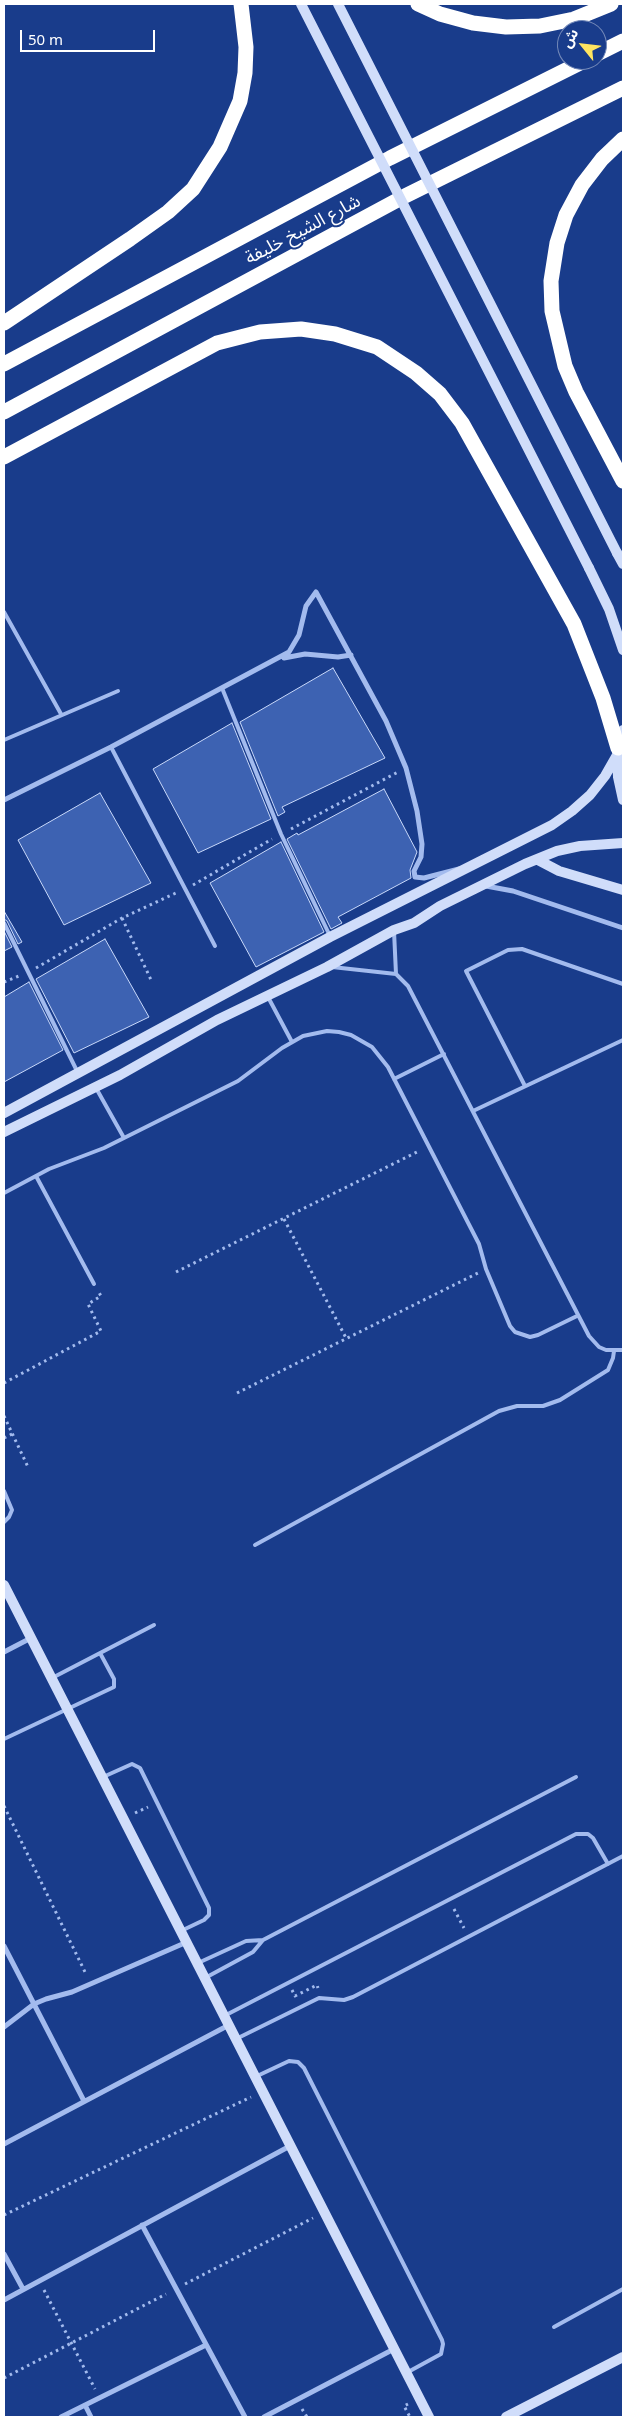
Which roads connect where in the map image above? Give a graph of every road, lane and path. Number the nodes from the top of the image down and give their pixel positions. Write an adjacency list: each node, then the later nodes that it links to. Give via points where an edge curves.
1 (241, 4): 11 (highway, via 246,47 240,101 220,147 192,189 168,212)
2 (301, 4): 18 (street, bridge, via 589,568 609,609)
3 (338, 4): 16 (street, bridge)
4 (418, 4): 5 (highway, via 473,24 506,27 540,26 574,19)
5 (611, 4)
6 (623, 41): 7 (highway)
7 (607, 49)
8 (566, 70): 12 (highway, شارع الشيخ خليفة, via 390,158)
9 (623, 88): 13 (highway, شارع الشيخ خليفة, via 405,196)
10 (623, 139): 15 (highway, via 602,159 566,215 556,244 551,282 552,311 565,366)
11 (4, 323)
12 (4, 364)
13 (4, 412)
14 (4, 457): 27 (highway, via 217,343 260,332 301,329 335,334 377,347 440,394 462,423 574,624 600,690)
15 (623, 481)
16 (623, 564)
17 (4, 612): 23 (lane)
18 (623, 650)
19 (351, 655): 20 (street, via 305,654); 20 (street, via 316,592 306,606 295,644); 28 (street, via 386,721)
20 (281, 658): 21 (street)
21 (222, 688): 26 (street); 31 (lane)
22 (118, 691): 23 (lane)
23 (61, 714): 25 (lane)
24 (623, 730): 27 (street)
25 (4, 740)
26 (111, 747): 29 (street); 36 (lane)
27 (618, 752): 30 (street, via 618,777); 34 (street, via 605,776 572,811 524,840)
28 (406, 768): 31 (path); 34 (street, via 422,844 415,876 424,878)
29 (4, 800)
30 (623, 800)
31 (281, 834): 36 (path); 42 (lane)
32 (623, 843): 33 (street, via 580,846 557,851)
33 (538, 860): 35 (street); 37 (street, via 559,871)
34 (467, 868): 42 (street)
35 (483, 885): 40 (street); 41 (street, via 414,923)
36 (186, 888): 38 (path); 43 (lane)
37 (623, 890)
38 (122, 918): 45 (path); 48 (path)
39 (4, 923): 45 (lane)
40 (623, 928)
41 (394, 930): 44 (street); 46 (lane)
42 (330, 937): 54 (street)
43 (215, 946)
44 (328, 967): 46 (lane); 50 (street)
45 (27, 973): 47 (path); 54 (lane)
46 (396, 974): 53 (lane, via 408,986)
47 (4, 982)
48 (152, 982)
49 (623, 984): 56 (lane, via 515,948 466,971)
50 (267, 995): 52 (lane); 57 (street)
51 (623, 1040): 56 (lane)
52 (292, 1042): 55 (lane, via 327,1031 351,1035 381,1056); 61 (lane, via 238,1081)
53 (444, 1054): 55 (lane); 58 (lane)
54 (78, 1072): 59 (street)
55 (394, 1079): 62 (lane)
56 (525, 1086): 58 (lane)
57 (95, 1087): 60 (street); 61 (lane)
58 (474, 1112): 69 (lane)
59 (4, 1113)
60 (4, 1132)
61 (124, 1138): 63 (lane)
62 (429, 1146): 65 (path); 66 (lane, via 479,1244)
63 (36, 1176): 64 (lane); 68 (lane)
64 (4, 1193)
65 (284, 1219): 67 (path); 70 (path)
66 (486, 1269): 69 (lane, via 510,1326 522,1336 538,1335); 70 (path)
67 (176, 1272)
68 (94, 1284): 73 (path, via 101,1296 88,1304 101,1331)
69 (578, 1316): 72 (lane, via 593,1342)
70 (346, 1338): 74 (path)
71 (623, 1350): 72 (lane)
72 (614, 1351): 81 (lane, via 608,1370 560,1400 543,1406 517,1406 500,1411)
73 (4, 1383)
74 (236, 1393)
75 (4, 1416): 76 (path)
76 (12, 1434): 77 (path); 78 (path)
77 (4, 1438)
78 (28, 1467)
79 (4, 1491): 80 (lane, via 12,1510 10,1518)
80 (4, 1522)
81 (254, 1545)
82 (4, 1585): 84 (street)
83 (154, 1625): 86 (lane)
84 (31, 1638): 85 (street); 87 (street)
85 (4, 1652)
86 (100, 1653): 87 (lane); 88 (lane, via 114,1679 114,1687)
87 (51, 1678): 88 (street)
88 (67, 1708): 89 (lane); 90 (street)
89 (4, 1739)
90 (102, 1777): 92 (lane, via 135,1764); 94 (street)
91 (576, 1777): 100 (lane)
92 (157, 1802): 94 (path); 98 (lane, via 209,1908 209,1915 204,1920)
93 (4, 1806): 106 (path)
94 (124, 1820): 98 (street)
95 (623, 1856): 96 (lane)
96 (608, 1864): 97 (lane, via 593,1838 588,1834 576,1834); 99 (lane)
97 (449, 1900): 99 (path); 105 (lane)
98 (180, 1931): 101 (street)
99 (469, 1937): 107 (lane, via 354,1997 344,2000)
100 (263, 1940): 103 (lane, via 246,1941); 104 (lane, via 252,1952)
101 (187, 1942): 103 (street); 106 (street)
102 (4, 1946): 108 (street)
103 (197, 1963): 104 (street)
104 (205, 1978): 109 (street)
105 (289, 1983): 107 (path, via 295,1996 317,1985); 109 (lane)
106 (91, 1984): 108 (street)
107 (322, 1997): 111 (lane)
108 (34, 2004): 110 (street); 114 (street)
109 (227, 2021): 111 (street); 114 (street)
110 (4, 2027)
111 (236, 2039): 112 (street)
112 (255, 2077): 113 (street); 131 (lane, via 289,2061 298,2062 304,2068 442,2340 443,2350 437,2357)
113 (263, 2092): 116 (street); 118 (path)
114 (84, 2101): 115 (street)
115 (4, 2144)
116 (290, 2146): 117 (street); 119 (street)
117 (324, 2212): 122 (path); 129 (street)
118 (4, 2215)
119 (142, 2225): 121 (street); 122 (street)
120 (4, 2254): 124 (street)
121 (40, 2280): 124 (street); 127 (path)
122 (176, 2289): 127 (path); 128 (street)
123 (623, 2289): 126 (lane)
124 (23, 2290): 125 (street)
125 (4, 2300)
126 (554, 2327)
127 (72, 2343): 132 (path); 133 (path)
128 (206, 2345): 133 (street); 137 (street)
129 (394, 2349): 131 (street); 138 (street)
130 (623, 2357): 140 (street)
131 (407, 2373): 139 (street)
132 (4, 2378)
133 (100, 2398): 134 (street)
134 (85, 2405): 135 (street); 136 (street)
135 (61, 2417)
136 (91, 2417)
137 (245, 2417)
138 (264, 2417)
139 (429, 2417)
140 (506, 2417)

